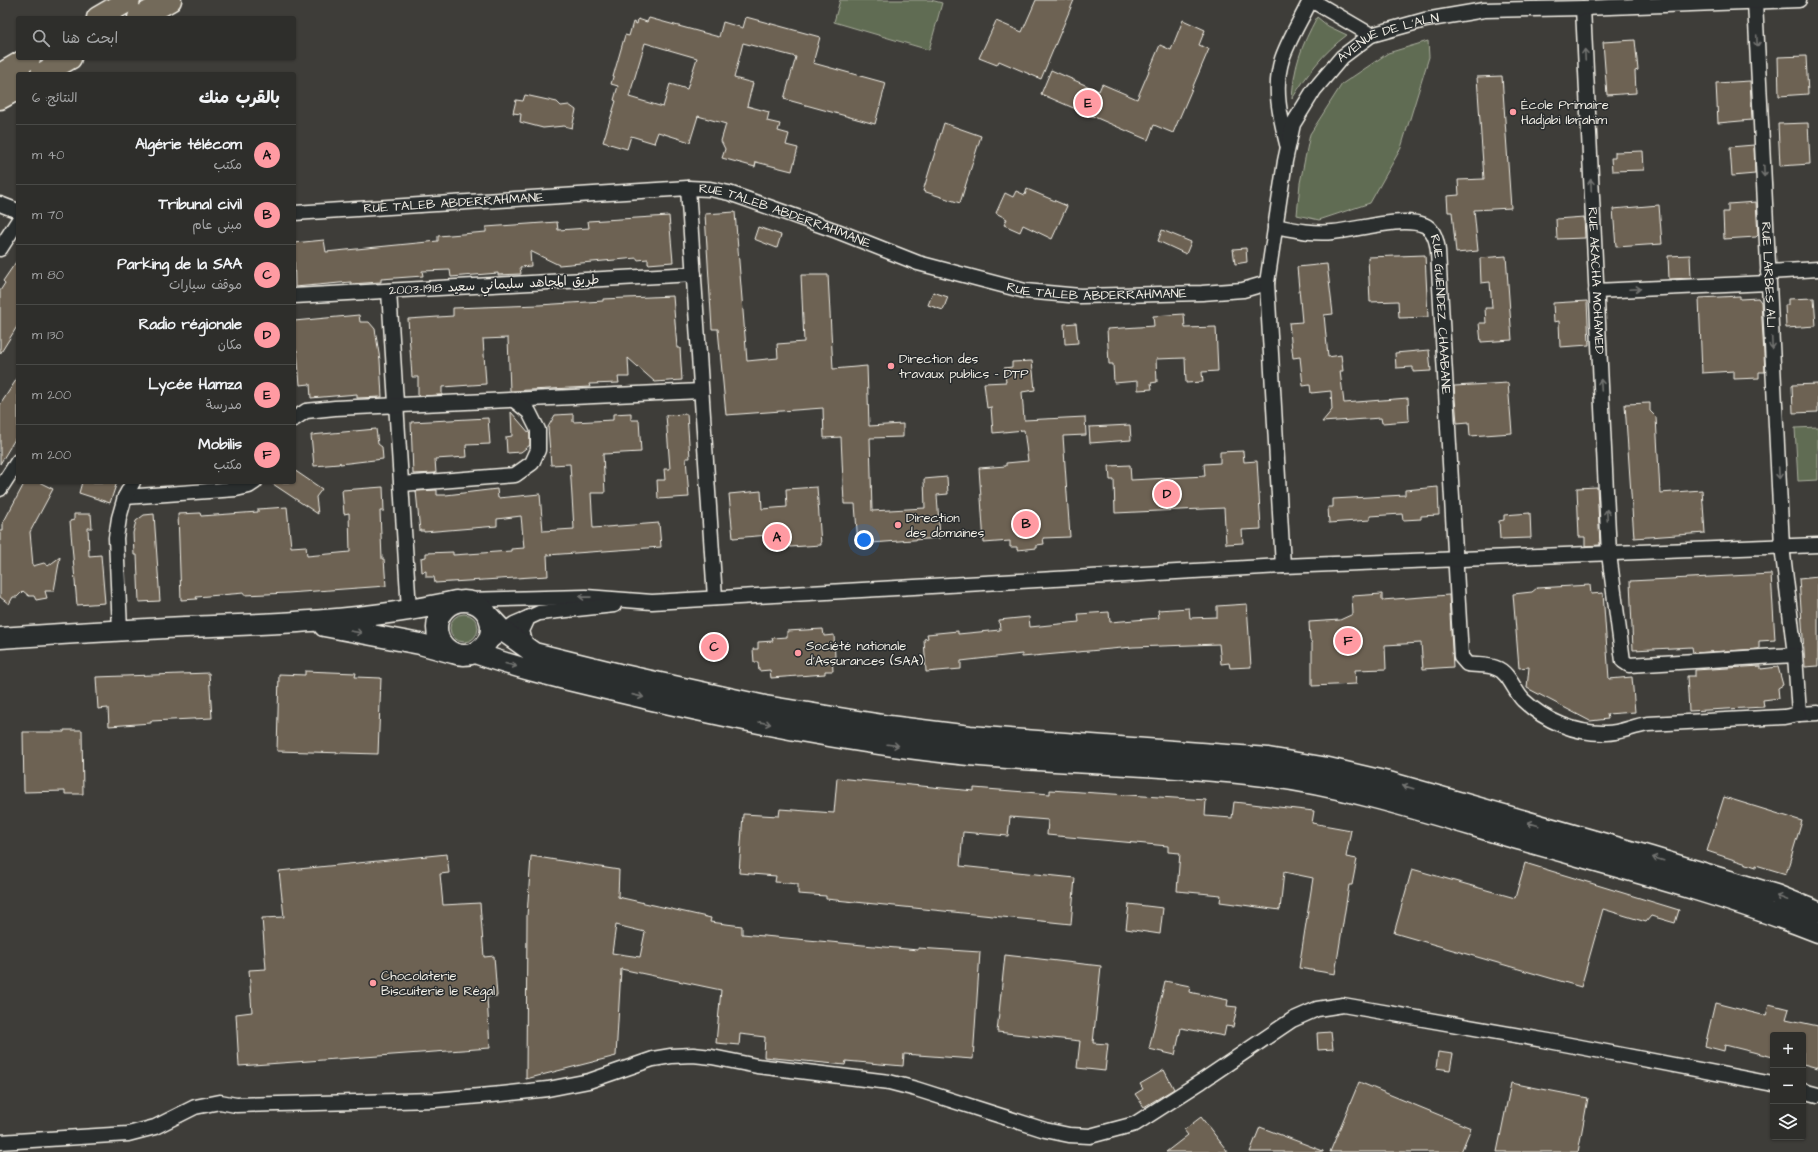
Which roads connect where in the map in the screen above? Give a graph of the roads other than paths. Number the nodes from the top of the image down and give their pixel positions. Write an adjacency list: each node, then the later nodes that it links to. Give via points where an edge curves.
1 (129, 0): 7 (main road)
2 (170, 0): 8 (main road)
3 (1311, 0): 9 (street); 16 (street, via 1282,60 1278,79 1280,112)
4 (1799, 0): 5 (street, AVENUE DE L'ALN)
5 (1755, 2): 6 (street, AVENUE DE L'ALN); 26 (street, RUE LARBES ALI, one-way to 26)
6 (1583, 8): 9 (street, AVENUE DE L'ALN, via 1484,10 1425,20); 29 (street, RUE AKACHA MOHAMED, one-way to 6)
7 (101, 16)
8 (142, 16)
9 (1371, 35): 16 (street, AVENUE DE L'ALN, via 1342,57 1314,90 1294,124)
10 (24, 60): 13 (main road)
11 (66, 60): 12 (main road)
12 (46, 72)
13 (0, 74)
14 (16, 89): 15 (main road)
15 (0, 98)
16 (1288, 146): 22 (street, AVENUE DE L'ALN)
17 (688, 188): 20 (street, RUE TALEB ABDERRAHMANE); 25 (street); 27 (street, RUE TALEB ABDERRAHMANE, via 729,193 918,263 1025,291 1080,296 1202,293 1243,290)
18 (0, 204): 19 (street)
19 (16, 210)
20 (296, 213)
21 (16, 224): 23 (street)
22 (1275, 226): 27 (street, AVENUE DE L'ALN); 44 (street, RUE GUENDEZ CHAABANE, via 1311,233 1417,223 1426,226 1436,239)
23 (0, 249)
24 (1818, 269): 26 (street)
25 (694, 274): 28 (street, طريق المجاهد سليماني سعيد 1918-2003); 31 (street)
26 (1768, 278): 29 (street, one-way to 26); 42 (street, RUE LARBES ALI, one-way to 42)
27 (1267, 283): 45 (street, AVENUE DE L'ALN)
28 (389, 291): 30 (street, طريق المجاهد سليماني سعيد 1918-2003); 33 (street)
29 (1596, 291): 43 (street, RUE AKACHA MOHAMED, one-way to 29)
30 (296, 296)
31 (701, 391): 32 (street); 46 (street)
32 (514, 400): 33 (street); 38 (street, via 529,412 538,430 538,450 532,464 515,475)
33 (396, 406): 34 (street, via 306,411); 38 (street)
34 (296, 418)
35 (16, 464): 39 (street)
36 (132, 484): 40 (street)
37 (252, 484): 40 (street, via 236,489)
38 (402, 484): 49 (street)
39 (0, 489)
40 (125, 497): 53 (street, via 116,538)
41 (1818, 545): 42 (street)
42 (1782, 546): 43 (street); 58 (street, RUE LARBES ALI)
43 (1609, 554): 44 (street); 58 (street, RUE AKACHA MOHAMED, via 1623,661 1628,665)
44 (1456, 559): 45 (street); 60 (street, RUE GUENDEZ CHAABANE, via 1461,657 1466,664 1498,668 1523,700 1565,727 1606,733 1648,724 1784,717)
45 (1283, 566): 46 (street)
46 (715, 598): 48 (street)
47 (460, 601): 48 (street, one-way to 47, via 586,596); 49 (main road); 50 (main road, via 478,605); 56 (main road, via 442,611 438,619 438,637 449,650)
48 (652, 602): 51 (street, via 539,613)
49 (409, 610): 52 (main road)
50 (487, 614): 54 (main road); 56 (main road, via 491,632 488,640)
51 (528, 618): 54 (street); 57 (street, via 522,631 525,642)
52 (304, 623): 53 (main road); 56 (main road, one-way to 56)
53 (120, 630): 55 (main road)
54 (503, 631): 56 (street); 57 (main road)
55 (0, 638)
56 (471, 651): 62 (main road, one-way to 62, via 507,664 707,712 855,741 967,755 1265,776 1327,786 1700,891 1776,915)
57 (534, 653): 61 (main road, one-way to 57, via 1776,895 1651,857 1392,783 1328,768 1268,758 970,736 889,726 765,706)
58 (1795, 655): 60 (street, RUE LARBES ALI)
59 (1818, 713): 60 (street, RUE GUENDEZ CHAABANE)
60 (1799, 714)
61 (1818, 912)
62 (1818, 932)
63 (1770, 1083): 66 (street, via 1343,1005 1317,1008 1292,1020 1136,1124 1090,1136 1045,1130 889,1082 757,1066 693,1055 652,1059 589,1081 548,1089 436,1100 236,1105 220,1102 195,1107 155,1128 128,1134)
64 (1806, 1092): 65 (street)
65 (1818, 1095)
66 (0, 1142)

